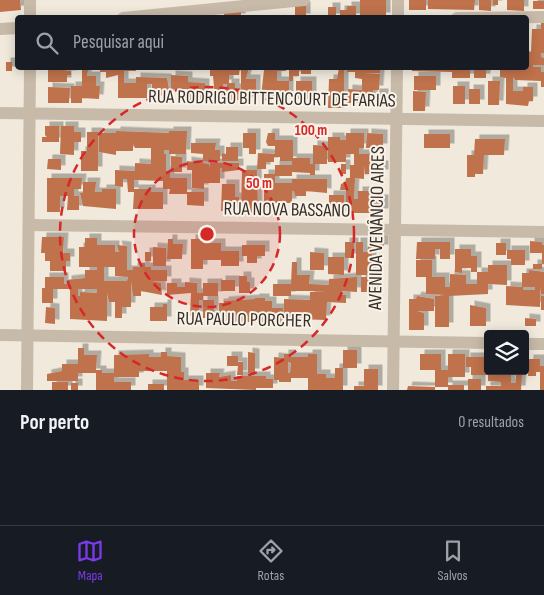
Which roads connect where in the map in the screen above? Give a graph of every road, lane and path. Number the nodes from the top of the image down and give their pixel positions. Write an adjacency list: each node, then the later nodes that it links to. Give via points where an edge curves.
1 (30, 0): 5 (street)
2 (304, 0): 4 (street)
3 (398, 0): 7 (street)
4 (187, 6): 6 (street)
5 (30, 15)
6 (139, 15)
7 (398, 15)
8 (529, 17): 9 (street)
9 (544, 17)
10 (15, 28): 11 (street)
11 (0, 29)
12 (30, 70): 15 (street)
13 (397, 70): 16 (street, AVENIDA VENÂNCIO AIRES)
14 (0, 114): 15 (street, RUA RODRIGO BITTENCOURT DE FARIAS)
15 (30, 114): 16 (street, RUA RODRIGO BITTENCOURT DE FARIAS); 18 (street)
16 (397, 119): 17 (street, RUA RODRIGO BITTENCOURT DE FARIAS); 19 (street, AVENIDA VENÂNCIO AIRES)
17 (544, 121)
18 (30, 226): 19 (street, RUA NOVA BASSANO); 22 (street)
19 (396, 230): 20 (street, RUA NOVA BASSANO); 23 (street, AVENIDA VENÂNCIO AIRES)
20 (544, 232)
21 (0, 335): 22 (street, RUA PAULO PORCHER)
22 (27, 335): 23 (street, RUA PAULO PORCHER); 27 (street)
23 (394, 341): 24 (street, RUA PAULO PORCHER); 28 (street, AVENIDA VENÂNCIO AIRES)
24 (484, 343)
25 (529, 344): 26 (street)
26 (544, 344)
27 (27, 390)
28 (393, 390)

